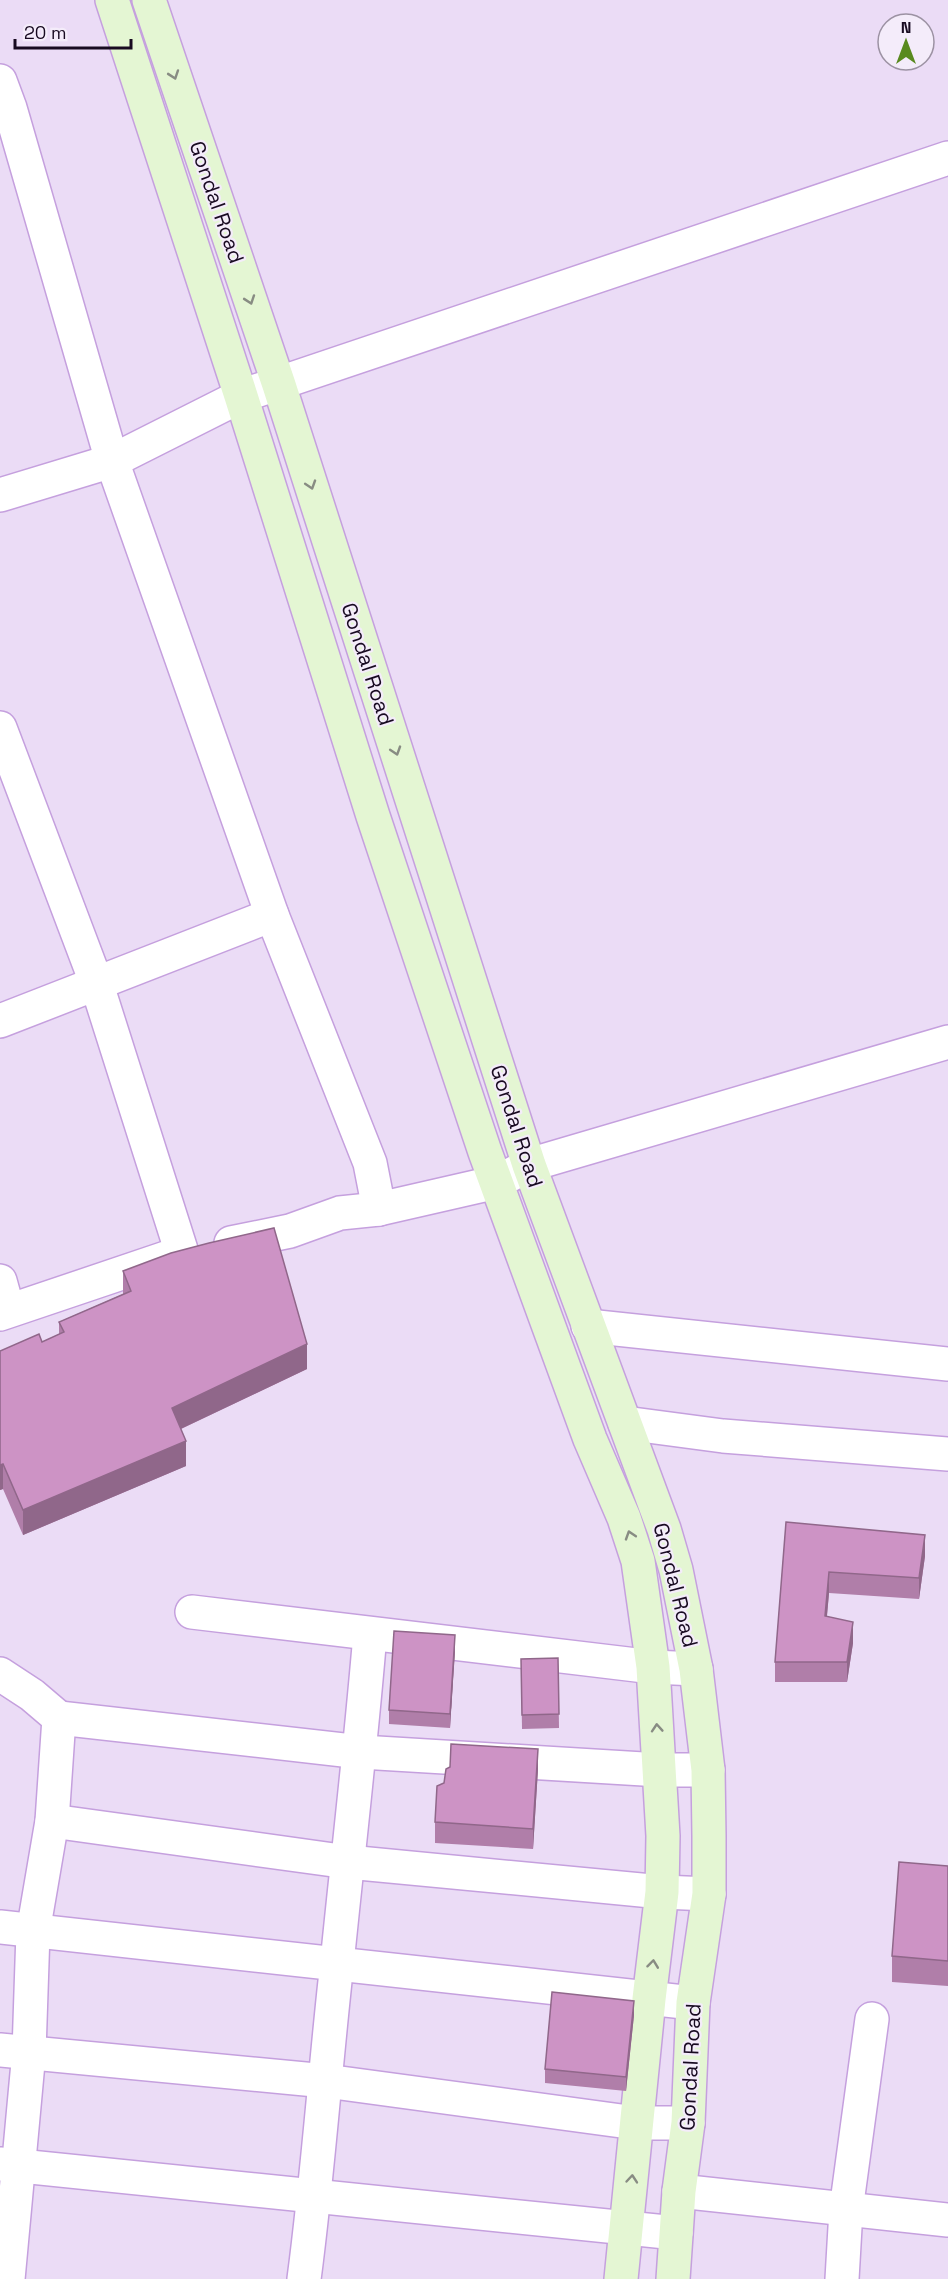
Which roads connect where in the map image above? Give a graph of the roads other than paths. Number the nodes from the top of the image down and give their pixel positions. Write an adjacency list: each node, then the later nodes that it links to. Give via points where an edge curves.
1 (112, 0): 6 (main road, Gondal Road)
2 (148, 0): 5 (main road, Gondal Road, one-way to 5)
3 (3, 100): 7 (street)
4 (948, 158): 5 (street)
5 (279, 385): 6 (street); 14 (main road, Gondal Road, one-way to 14)
6 (242, 396): 7 (street); 15 (main road, Gondal Road, via 373,816)
7 (112, 462): 8 (street); 10 (street)
8 (0, 495)
9 (0, 728): 11 (street)
10 (272, 915): 11 (street); 16 (street, via 370,1163)
11 (96, 982): 12 (street); 17 (street)
12 (0, 1021)
13 (948, 1042): 14 (street)
14 (529, 1165): 15 (street); 19 (main road, Gondal Road)
15 (496, 1182): 16 (street); 25 (main road, Gondal Road, one-way to 15, via 638,1561)
16 (379, 1209): 17 (street, via 340,1213 290,1231)
17 (182, 1253): 18 (street)
18 (3, 1302)
19 (588, 1326): 20 (street); 21 (main road, Gondal Road)
20 (948, 1364)
21 (625, 1423): 22 (street, via 723,1436); 26 (main road, Gondal Road, via 676,1570)
22 (948, 1454)
23 (192, 1612): 24 (street)
24 (370, 1634): 25 (street); 29 (street)
25 (652, 1667): 26 (street); 30 (main road, Gondal Road, one-way to 25)
26 (696, 1669): 31 (main road, Gondal Road)
27 (0, 1674): 28 (street)
28 (59, 1718): 29 (street); 32 (street)
29 (361, 1752): 30 (street); 33 (street)
30 (660, 1770): 31 (street); 34 (main road, Gondal Road)
31 (708, 1770): 35 (main road, Gondal Road)
32 (52, 1821): 33 (street); 37 (street)
33 (348, 1862): 34 (street); 38 (street)
34 (662, 1892): 35 (street); 39 (main road, Gondal Road, one-way to 34)
35 (709, 1894): 40 (main road, Gondal Road)
36 (0, 1928): 37 (street)
37 (33, 1932): 38 (street); 42 (street)
38 (336, 1965): 39 (street); 43 (street)
39 (649, 2000): 40 (street); 44 (main road, Gondal Road)
40 (693, 2003): 45 (main road, Gondal Road)
41 (872, 2019): 49 (street)
42 (14, 2051): 43 (street); 46 (street)
43 (326, 2081): 44 (street); 48 (street)
44 (636, 2123): 45 (street); 51 (main road, Gondal Road, one-way to 44)
45 (687, 2123): 47 (main road, Gondal Road)
46 (9, 2165): 48 (street); 53 (street)
47 (679, 2191): 49 (street); 52 (main road, Gondal Road)
48 (315, 2196): 51 (street); 54 (street)
49 (846, 2210): 50 (street); 57 (street)
50 (948, 2220)
51 (628, 2230): 52 (street); 55 (main road, Gondal Road)
52 (676, 2233): 56 (main road, Gondal Road)
53 (8, 2279)
54 (304, 2279)
55 (621, 2279)
56 (673, 2279)
57 (842, 2279)

